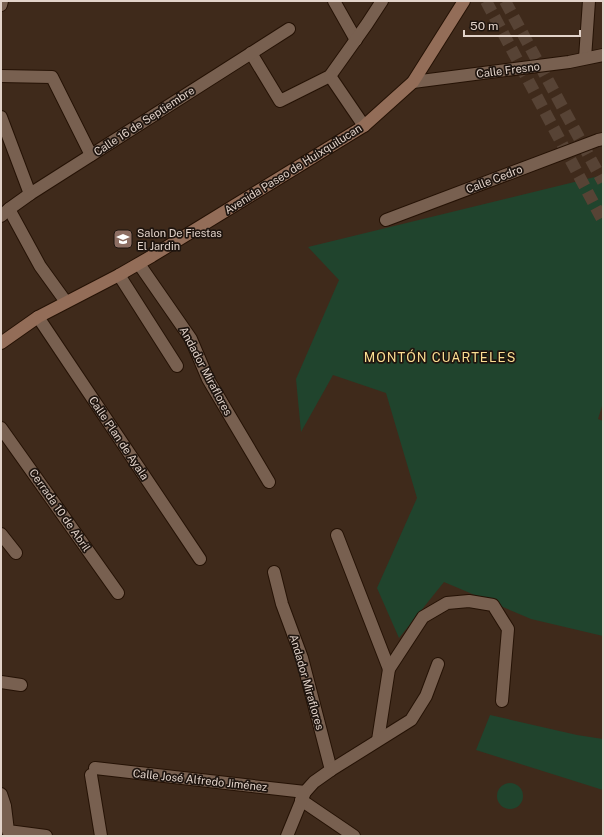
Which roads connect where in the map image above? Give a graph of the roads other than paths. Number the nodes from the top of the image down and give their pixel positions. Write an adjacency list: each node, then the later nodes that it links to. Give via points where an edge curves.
1 (2, 1): 6 (street)
2 (334, 1): 8 (street)
3 (382, 1): 8 (street)
4 (464, 1): 14 (street, Avenida Paseo de Huixquilucan)
5 (589, 1): 11 (street)
6 (1, 5)
7 (289, 29): 9 (street, Calle 16 de Septiembre)
8 (356, 40): 13 (street)
9 (251, 53): 13 (street, via 280,101); 18 (street, Calle 16 de Septiembre)
10 (603, 55): 11 (street, Calle Fresno)
11 (585, 58): 14 (street, Calle Fresno)
12 (1, 76): 18 (street, via 52,77)
13 (330, 76): 16 (street)
14 (413, 82): 16 (street, Avenida Paseo de Huixquilucan)
15 (1, 117): 19 (street)
16 (364, 126): 22 (street, Avenida Paseo de Huixquilucan)
17 (603, 139): 21 (street, Calle Cedro)
18 (91, 155): 19 (street, Calle 16 de Septiembre)
19 (30, 194): 20 (street, Calle 16 de Septiembre)
20 (5, 213): 24 (street)
21 (386, 220)
22 (139, 264): 23 (street, Avenida Paseo de Huixquilucan); 29 (street, Andador Miraflores, via 191,339 208,379)
23 (119, 275): 24 (street, Avenida Paseo de Huixquilucan); 27 (street)
24 (66, 302): 25 (street, Avenida Paseo de Huixquilucan)
25 (38, 317): 26 (street, Avenida Paseo de Huixquilucan); 33 (street, Calle Plan de Ayala)
26 (2, 341)
27 (177, 366)
28 (1, 428): 35 (street, Cerrada 10 de Abril)
29 (269, 482)
30 (1, 534): 32 (street)
31 (337, 535): 37 (street)
32 (16, 553)
33 (200, 559)
34 (274, 572): 42 (street, Andador Miraflores, via 282,604 302,658)
35 (118, 593)
36 (438, 664): 41 (street, via 426,696 411,720)
37 (389, 669): 40 (street, via 424,617 448,603 469,601 493,604 508,629); 41 (street)
38 (1, 682): 39 (street)
39 (21, 685)
40 (502, 702)
41 (378, 740): 42 (street)
42 (331, 770): 44 (street, via 314,782)
43 (1, 794): 45 (street, via 8,831)
44 (303, 796): 46 (street, Calle José Alfredo Jiménez, via 93,772); 47 (street); 48 (street)
45 (46, 836)
46 (101, 836)
47 (287, 836)
48 (354, 836)

